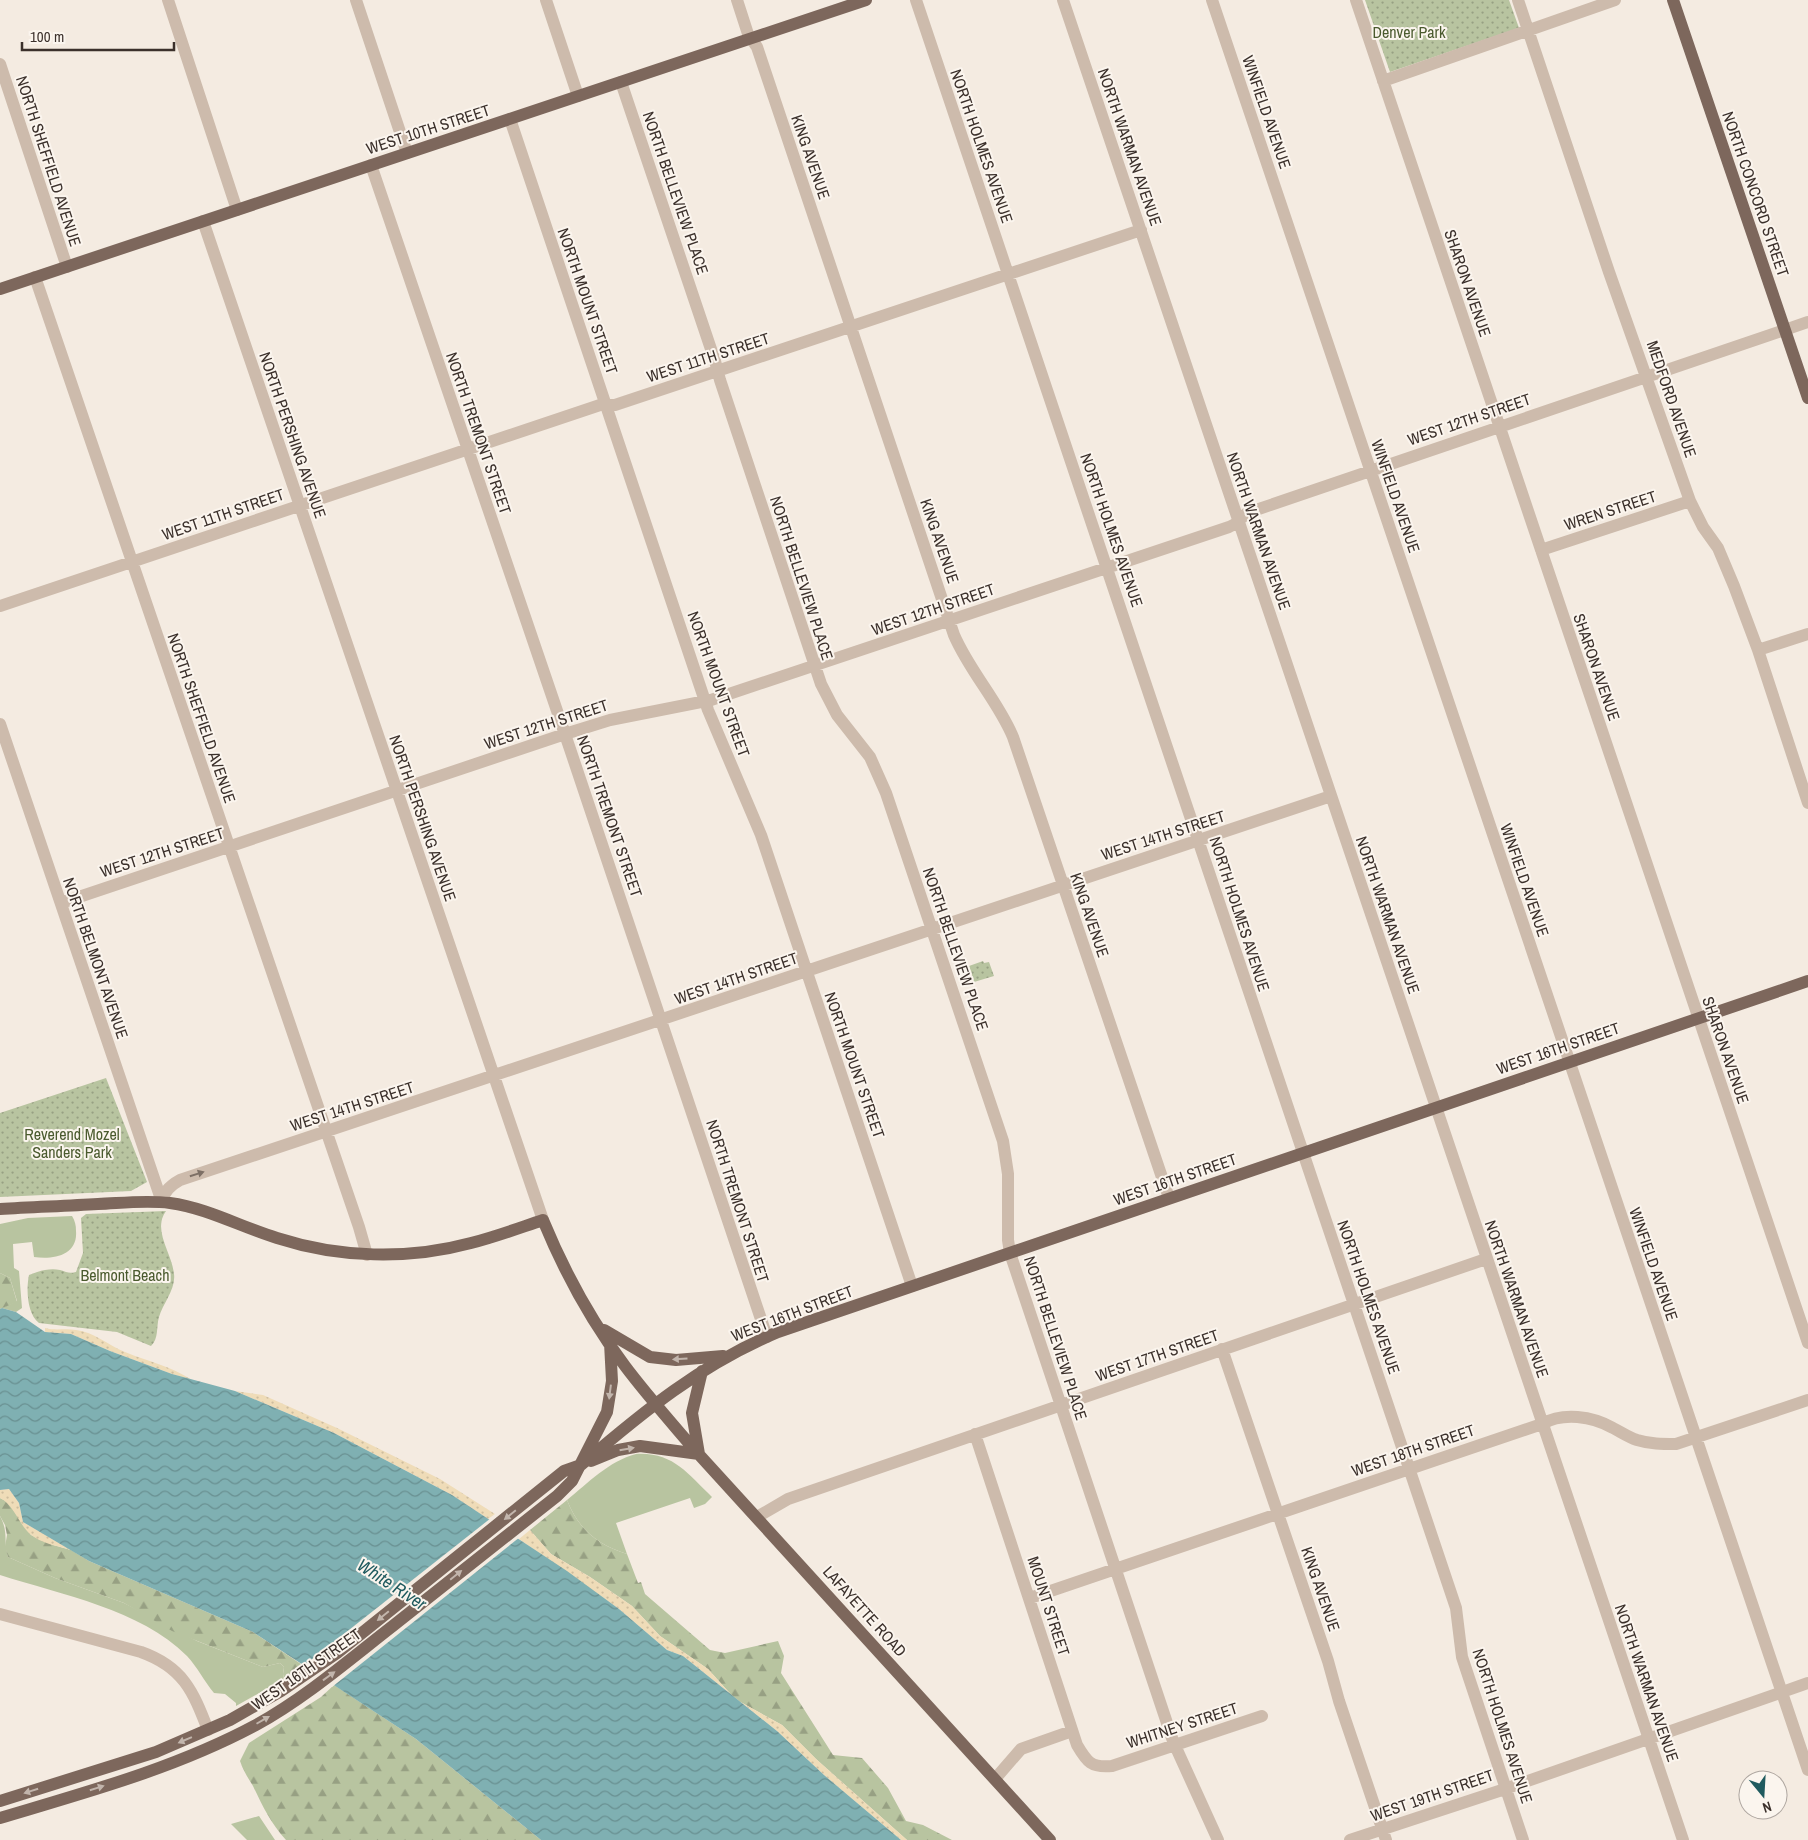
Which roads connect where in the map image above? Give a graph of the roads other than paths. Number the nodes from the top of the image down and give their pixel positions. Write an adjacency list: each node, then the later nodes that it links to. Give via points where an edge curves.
1 (168, 0): 22 (street)
2 (356, 0): 20 (street)
3 (546, 0): 18 (street)
4 (737, 0): 14 (street, KING AVENUE)
5 (866, 0): 14 (main road, WEST 10TH STREET)
6 (916, 0): 26 (street, NORTH HOLMES AVENUE)
7 (1063, 0): 24 (street, NORTH WARMAN AVENUE)
8 (1212, 0): 38 (street, WINFIELD AVENUE)
9 (1356, 0): 16 (street, SHARON AVENUE)
10 (1518, 0): 13 (street, MEDFORD AVENUE)
11 (1615, 0): 13 (street)
12 (1673, 0): 31 (main road, NORTH CONCORD STREET)
13 (1528, 30): 16 (street); 33 (street, MEDFORD AVENUE)
14 (751, 38): 17 (main road, WEST 10TH STREET); 30 (street, KING AVENUE, via 757,46)
15 (0, 64): 25 (street, NORTH SHEFFIELD AVENUE)
16 (1383, 81): 36 (street, SHARON AVENUE)
17 (621, 82): 18 (main road, WEST 10TH STREET); 32 (street, NORTH BELLEVIEW PLACE)
18 (578, 96): 19 (main road, WEST 10TH STREET)
19 (510, 119): 20 (main road, WEST 10TH STREET); 35 (street, NORTH MOUNT STREET)
20 (407, 153): 21 (main road, WEST 10TH STREET)
21 (371, 165): 22 (main road, WEST 10TH STREET); 37 (street, NORTH TREMONT STREET)
22 (237, 210): 23 (main road, WEST 10TH STREET)
23 (203, 221): 25 (main road, WEST 10TH STREET); 40 (street, NORTH PERSHING AVENUE)
24 (1140, 230): 26 (street, WEST 11TH STREET); 41 (street, NORTH WARMAN AVENUE)
25 (67, 267): 27 (main road, WEST 10TH STREET)
26 (1008, 274): 30 (street, WEST 11TH STREET); 44 (street, NORTH HOLMES AVENUE)
27 (35, 277): 28 (main road, WEST 10TH STREET); 43 (street, NORTH SHEFFIELD AVENUE)
28 (0, 289)
29 (1808, 322): 31 (street, WEST 12TH STREET)
30 (851, 327): 32 (street, WEST 11TH STREET); 46 (street, KING AVENUE)
31 (1785, 330): 33 (street, WEST 12TH STREET); 34 (main road, NORTH CONCORD STREET)
32 (718, 371): 35 (street, WEST 11TH STREET); 49 (street, NORTH BELLEVIEW PLACE)
33 (1647, 376): 36 (street, WEST 12TH STREET); 39 (street, MEDFORD AVENUE)
34 (1808, 398)
35 (606, 405): 37 (street, WEST 11TH STREET); 50 (street, NORTH MOUNT STREET)
36 (1499, 426): 38 (street, WEST 12TH STREET); 42 (street, SHARON AVENUE)
37 (467, 450): 40 (street, WEST 11TH STREET); 52 (street, NORTH TREMONT STREET)
38 (1370, 470): 41 (street, WEST 12TH STREET, via 1247,512); 65 (street, WINFIELD AVENUE)
39 (1690, 501): 42 (street, WREN STREET); 48 (street, MEDFORD AVENUE, via 1718,548)
40 (300, 506): 43 (street, WEST 11TH STREET); 53 (street, NORTH PERSHING AVENUE)
41 (1239, 520): 44 (street, WEST 12TH STREET, via 1229,527); 54 (street, NORTH WARMAN AVENUE)
42 (1541, 550): 63 (street, SHARON AVENUE)
43 (132, 562): 45 (street, WEST 11TH STREET); 57 (street, NORTH SHEFFIELD AVENUE)
44 (1107, 568): 46 (street, WEST 12TH STREET); 56 (street, NORTH HOLMES AVENUE)
45 (0, 606)
46 (949, 620): 49 (street, WEST 12TH STREET); 58 (street, KING AVENUE, via 967,662 996,704 1013,738)
47 (1808, 634): 48 (street)
48 (1758, 650): 55 (street, MEDFORD AVENUE)
49 (814, 666): 50 (street, WEST 12TH STREET); 60 (street, NORTH BELLEVIEW PLACE, via 829,703 862,745 883,783)
50 (705, 701): 52 (street, WEST 12TH STREET, via 610,720); 61 (street, NORTH MOUNT STREET, via 754,817)
51 (0, 724): 59 (street, NORTH BELMONT AVENUE)
52 (565, 734): 53 (street, WEST 12TH STREET); 64 (street, NORTH TREMONT STREET)
53 (397, 791): 57 (street, WEST 12TH STREET); 66 (street, NORTH PERSHING AVENUE)
54 (1331, 796): 56 (street, WEST 14TH STREET); 67 (street, NORTH WARMAN AVENUE)
55 (1808, 803)
56 (1198, 840): 58 (street, WEST 14TH STREET); 69 (street, NORTH HOLMES AVENUE)
57 (229, 847): 59 (street, WEST 12TH STREET); 68 (street, NORTH SHEFFIELD AVENUE)
58 (1063, 885): 60 (street, WEST 14TH STREET); 70 (street, KING AVENUE)
59 (60, 903): 71 (street, NORTH BELMONT AVENUE)
60 (932, 929): 61 (street, WEST 14TH STREET); 74 (street, NORTH BELLEVIEW PLACE, via 1003,1142 1008,1177)
61 (806, 971): 64 (street, WEST 14TH STREET); 77 (street, NORTH MOUNT STREET)
62 (1808, 980): 63 (main road, WEST 16TH STREET)
63 (1698, 1018): 65 (main road, WEST 16TH STREET); 81 (street, SHARON AVENUE)
64 (661, 1020): 66 (street, WEST 14TH STREET); 80 (street, NORTH TREMONT STREET)
65 (1568, 1062): 67 (main road, WEST 16TH STREET); 91 (street, WINFIELD AVENUE)
66 (493, 1076): 68 (street, WEST 14TH STREET); 73 (street, NORTH PERSHING AVENUE)
67 (1435, 1108): 69 (main road, WEST 16TH STREET); 76 (street, NORTH WARMAN AVENUE)
68 (326, 1132): 71 (street, WEST 14TH STREET, one-way to 68, via 172,1184 180,1180); 75 (street, NORTH SHEFFIELD AVENUE)
69 (1303, 1152): 70 (main road, WEST 16TH STREET); 78 (street, NORTH HOLMES AVENUE)
70 (1169, 1198): 74 (main road, WEST 16TH STREET)
71 (162, 1202): 72 (main road); 75 (main road, via 199,1210 297,1244)
72 (0, 1209)
73 (543, 1220): 75 (main road, via 443,1250); 79 (main road, NORTH PERSHING AVENUE, via 572,1284)
74 (1010, 1253): 77 (main road, WEST 16TH STREET); 88 (street, NORTH BELLEVIEW PLACE)
75 (367, 1255)
76 (1486, 1259): 78 (street, WEST 17TH STREET); 89 (street, NORTH WARMAN AVENUE)
77 (912, 1286): 80 (main road, WEST 16TH STREET)
78 (1355, 1305): 83 (street, WEST 17TH STREET); 94 (street, NORTH HOLMES AVENUE)
79 (600, 1328): 82 (main road, NORTH PERSHING AVENUE); 84 (main road, one-way to 79, via 676,1360 650,1357)
80 (767, 1337): 84 (main road, WEST 16TH STREET)
81 (1808, 1343)
82 (610, 1344): 87 (main road, NORTH PERSHING AVENUE); 93 (main road, one-way to 93, via 612,1381 607,1412)
83 (1222, 1350): 88 (street, WEST 17TH STREET); 95 (street, KING AVENUE)
84 (728, 1355): 85 (main road, WEST 16TH STREET)
85 (702, 1370): 87 (main road, WEST 16TH STREET); 92 (main road, via 692,1412)
86 (1808, 1400): 91 (street, WEST 18TH STREET)
87 (656, 1404): 92 (main road, LAFAYETTE ROAD); 93 (main road, WEST 16TH STREET)
88 (1061, 1406): 90 (street, WEST 17TH STREET); 97 (street, NORTH BELLEVIEW PLACE)
89 (1542, 1424): 91 (street, WEST 18TH STREET, via 1558,1418 1582,1417 1638,1440 1657,1444 1676,1444); 94 (street, WEST 18TH STREET); 105 (street, NORTH WARMAN AVENUE)
90 (975, 1434): 96 (street, WEST 17TH STREET, via 788,1499); 98 (street, MOUNT STREET)
91 (1696, 1438): 101 (street, WINFIELD AVENUE)
92 (699, 1454): 93 (main road, one-way to 92, via 618,1450 640,1446); 96 (main road, LAFAYETTE ROAD)
93 (581, 1465): 103 (main road, WEST 16TH STREET, one-way to 103, via 564,1471 337,1653 281,1691); 112 (main road, WEST 16TH STREET, one-way to 93, via 162,1767 210,1748 290,1705 557,1496 572,1481)
94 (1410, 1468): 95 (street, WEST 18TH STREET); 110 (street, NORTH HOLMES AVENUE, via 1456,1608 1462,1657)
95 (1278, 1513): 97 (street, WEST 18TH STREET); 113 (street, KING AVENUE)
96 (757, 1517): 109 (main road, LAFAYETTE ROAD)
97 (1116, 1568): 98 (street, WEST 18TH STREET); 106 (street, NORTH BELLEVIEW PLACE)
98 (1030, 1598): 104 (street, MOUNT STREET)
99 (0, 1614): 103 (street, via 159,1659 188,1684)
100 (1808, 1683): 101 (street, WEST 19TH STREET)
101 (1782, 1692): 105 (street, WEST 19TH STREET); 108 (street, WINFIELD AVENUE)
102 (1262, 1716): 106 (street, WHITNEY STREET)
103 (208, 1730): 111 (main road, WEST 16TH STREET, one-way to 111, via 156,1752)
104 (1072, 1731): 107 (street, MOUNT STREET, via 1086,1760 1101,1767); 109 (street, via 1021,1749)
105 (1648, 1738): 110 (street, WEST 19TH STREET); 118 (street, NORTH WARMAN AVENUE)
106 (1175, 1745): 107 (street, WHITNEY STREET); 115 (street, NORTH BELLEVIEW PLACE)
107 (1112, 1766)
108 (1808, 1770)
109 (995, 1780): 114 (main road, LAFAYETTE ROAD)
110 (1505, 1788): 113 (street, WEST 19TH STREET); 117 (street, NORTH HOLMES AVENUE)
111 (0, 1801)
112 (0, 1818)
113 (1384, 1835): 116 (street, WEST 19TH STREET)
114 (1050, 1840)
115 (1218, 1840)
116 (1350, 1840)
117 (1523, 1840)
118 (1683, 1840)

